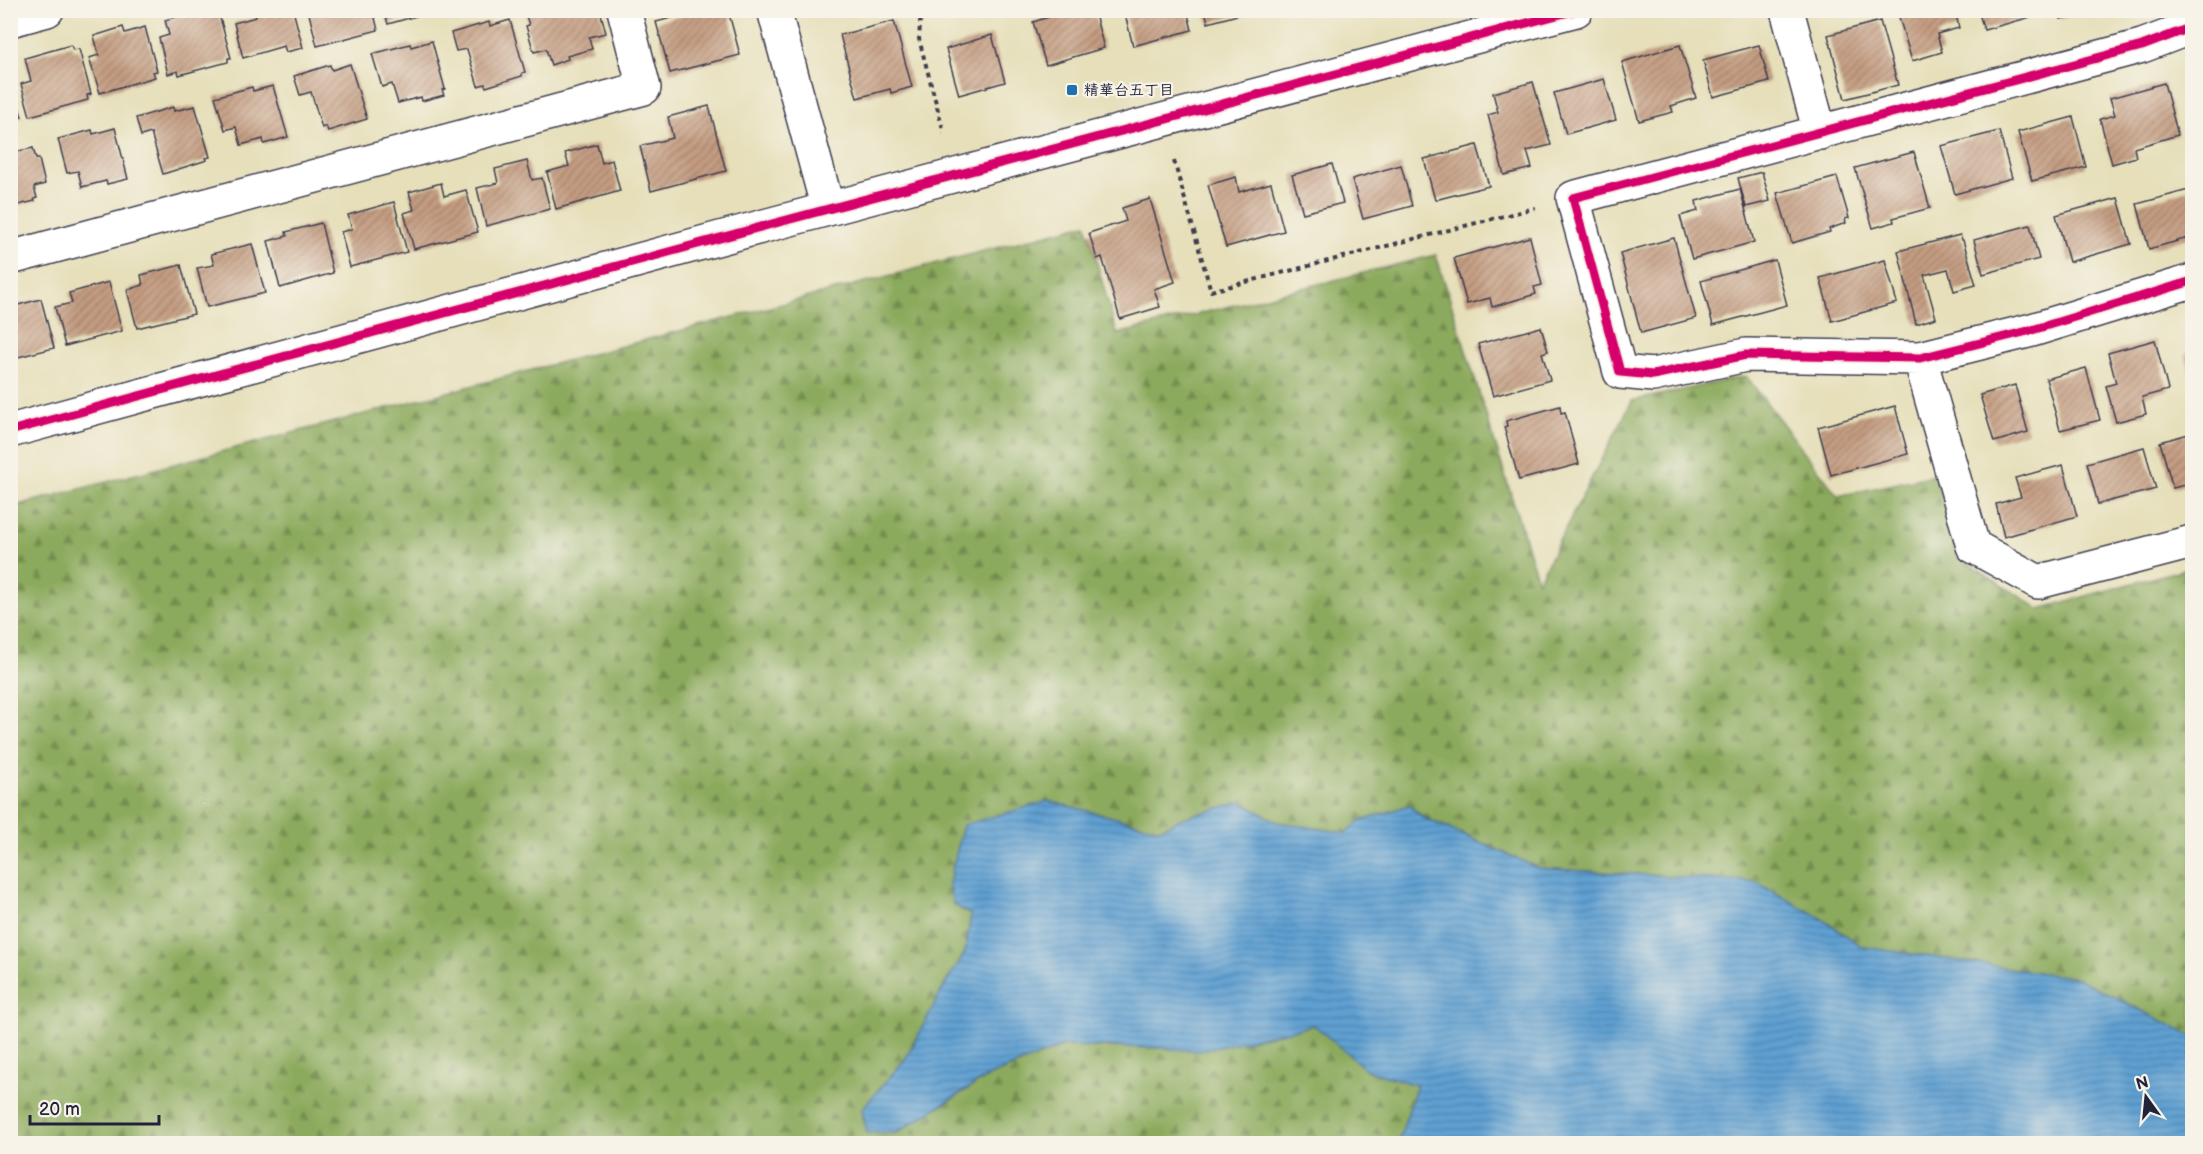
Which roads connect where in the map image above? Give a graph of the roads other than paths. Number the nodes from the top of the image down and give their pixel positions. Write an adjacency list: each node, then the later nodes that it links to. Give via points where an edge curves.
1 (47, 10): 6 (street)
2 (624, 10): 10 (street, via 644,88)
3 (774, 10): 9 (street)
4 (1576, 10): 9 (street)
5 (1787, 10): 8 (street)
6 (10, 20)
7 (2193, 27): 8 (street, via 2142,46)
8 (1820, 133): 12 (street, via 1573,198 1620,372 1653,375 1746,355)
9 (828, 209): 13 (street)
10 (10, 258)
11 (2193, 281): 12 (street, via 2032,330)
12 (1920, 358): 14 (street, via 1973,546 2038,582)
13 (10, 431)
14 (2193, 542)

